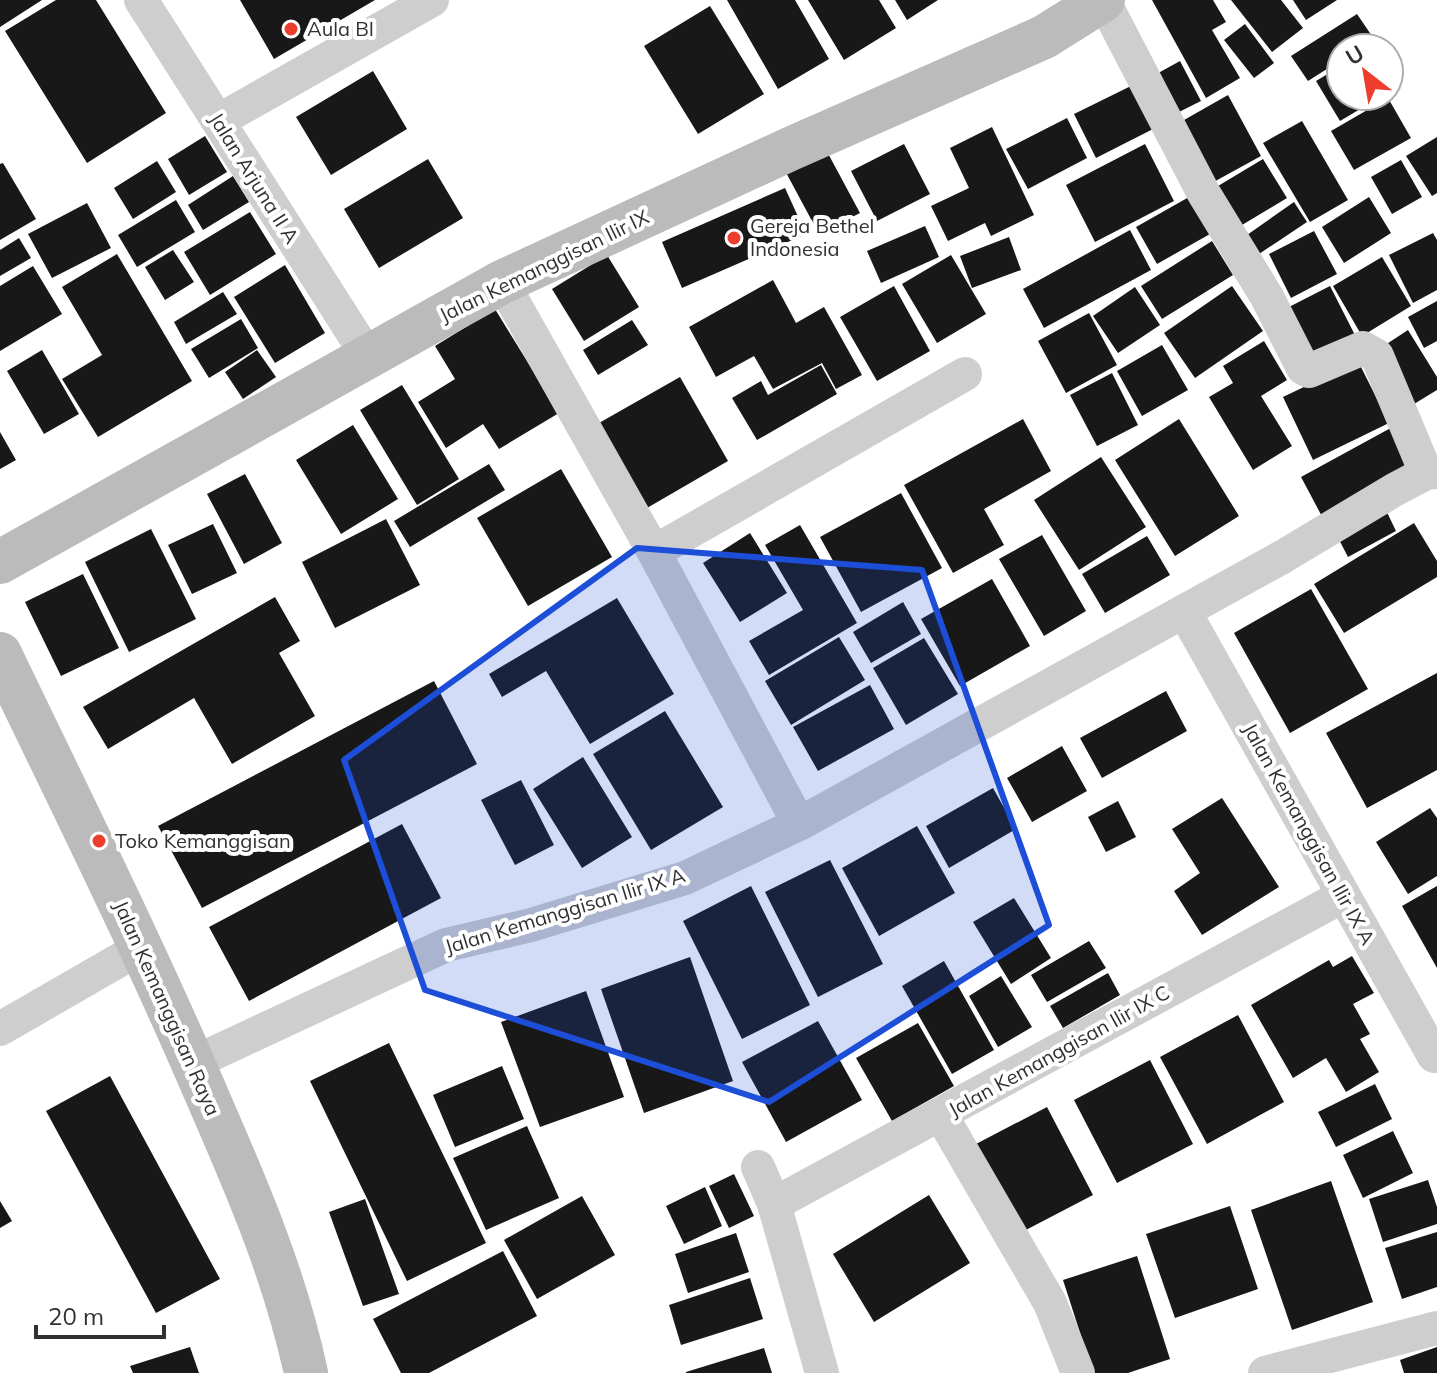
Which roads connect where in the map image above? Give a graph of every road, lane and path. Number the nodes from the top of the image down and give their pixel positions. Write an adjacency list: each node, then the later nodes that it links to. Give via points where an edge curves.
1 (141, 0): 4 (street, Jalan Arjuna II A)
2 (432, 0): 4 (street)
3 (1103, 0): 5 (street, Jalan Kemanggisan Ilir IX, via 1044,37); 8 (street, via 1303,368 1309,371 1363,348 1371,351)
4 (218, 121): 6 (street, Jalan Arjuna II A)
5 (502, 282): 6 (street, Jalan Kemanggisan Ilir IX); 9 (street)
6 (367, 355): 10 (street, Jalan Kemanggisan Ilir IX)
7 (965, 374): 9 (street)
8 (1431, 472): 11 (street, Jalan Kemanggisan Ilir IX A)
9 (654, 552): 13 (street)
10 (0, 562)
11 (1184, 611): 13 (street, Jalan Kemanggisan Ilir IX A); 14 (street, Jalan Kemanggisan Ilir IX A)
12 (0, 654): 15 (street, Jalan Kemanggisan Raya)
13 (799, 824): 18 (street, Jalan Kemanggisan Ilir IX A, via 685,878 446,945)
14 (1343, 896): 17 (street, Jalan Kemanggisan Ilir IX A); 19 (street, Jalan Kemanggisan Ilir IX C)
15 (142, 947): 16 (street); 18 (street, Jalan Kemanggisan Raya)
16 (0, 1029)
17 (1434, 1056)
18 (193, 1063): 23 (street, Jalan Kemanggisan Raya, via 256,1209)
19 (941, 1115): 21 (street, Jalan Kemanggisan Ilir IX C); 25 (street, via 1050,1303)
20 (758, 1167): 21 (street)
21 (774, 1204): 24 (street)
22 (1437, 1328): 26 (street)
23 (306, 1373)
24 (822, 1373)
25 (1078, 1373)
26 (1265, 1373)

